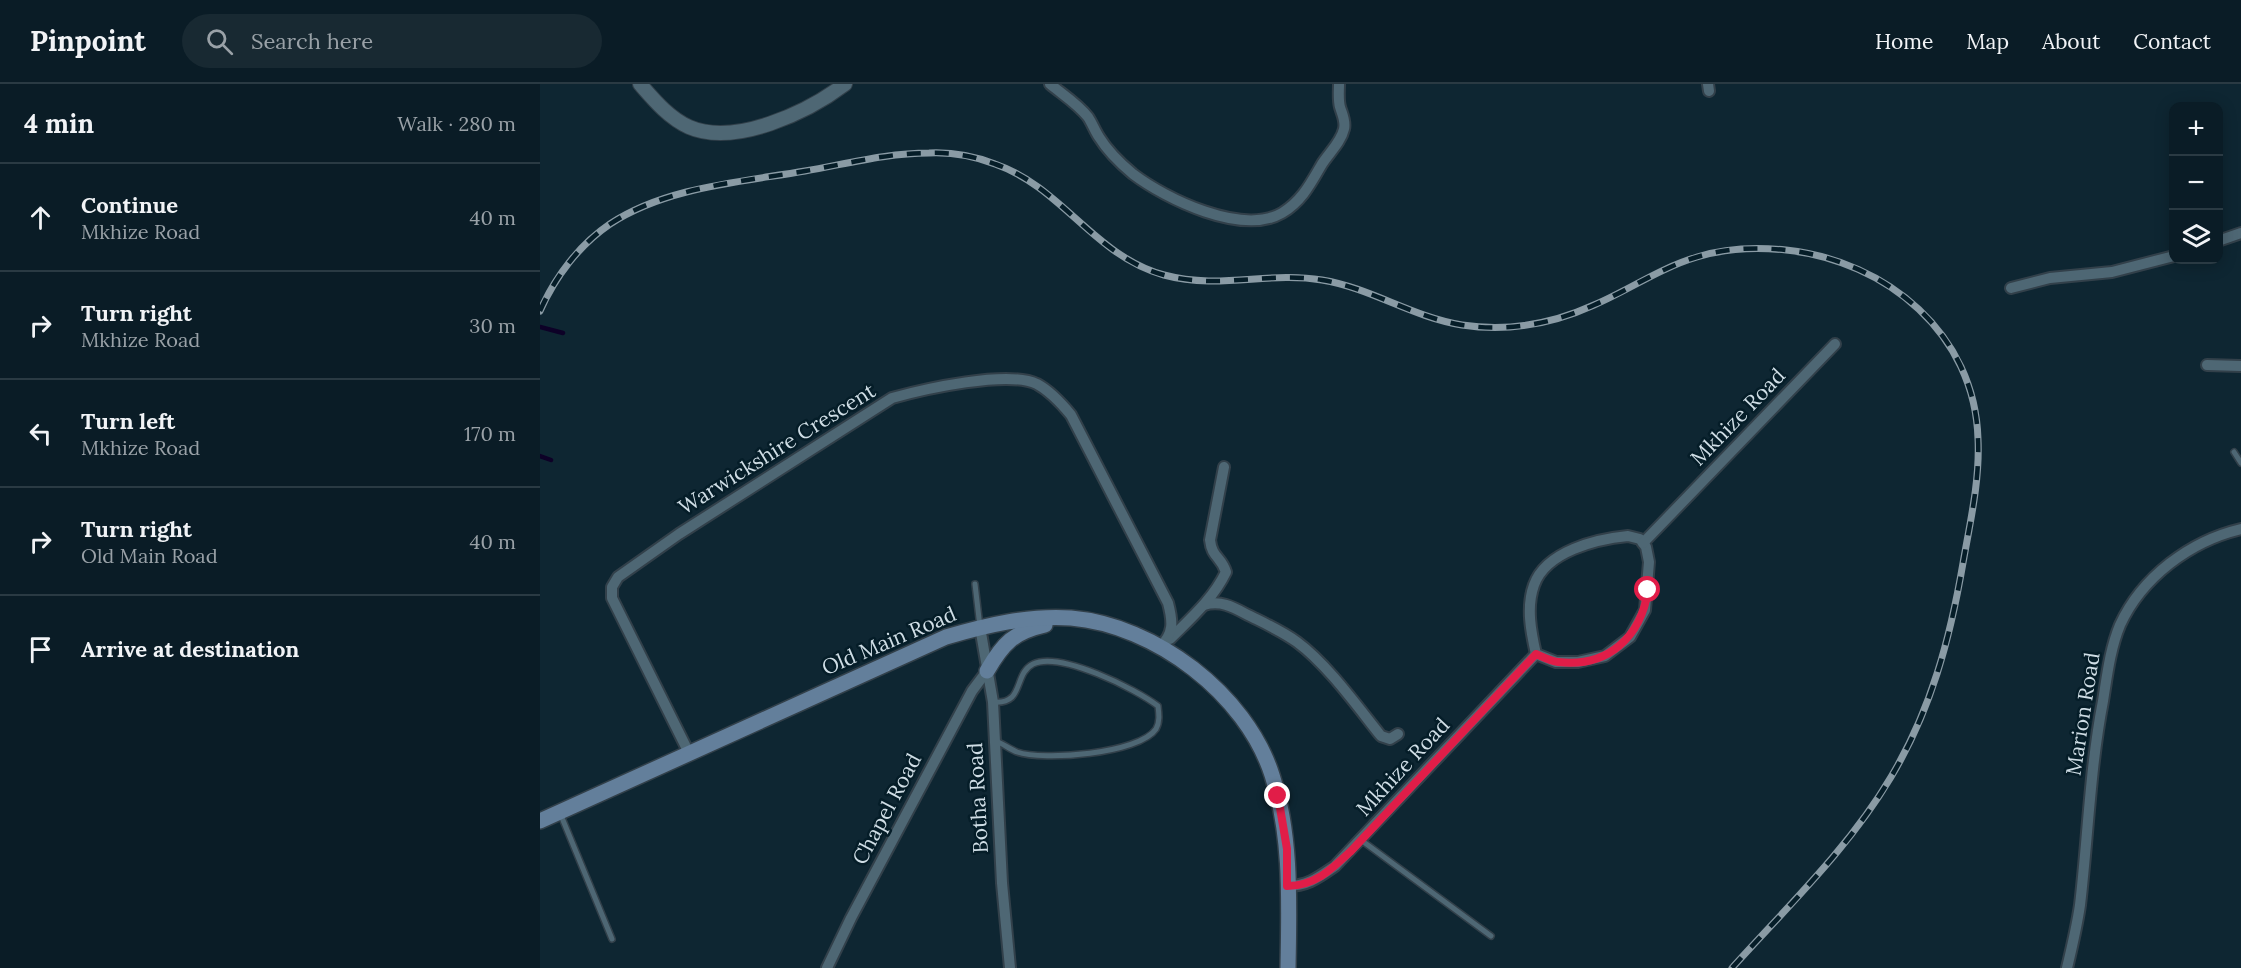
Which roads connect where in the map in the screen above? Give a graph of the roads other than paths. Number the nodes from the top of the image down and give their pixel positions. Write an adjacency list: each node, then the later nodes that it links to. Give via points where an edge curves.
1 (640, 84): 2 (street, via 683,124 711,132 731,132 783,119 823,100)
2 (845, 84)
3 (1050, 84): 4 (street, via 1081,110 1104,144 1133,174 1205,212 1244,220 1281,213 1312,184 1343,132)
4 (1339, 84)
5 (2241, 233): 6 (street)
6 (2223, 239)
7 (2169, 257): 8 (street, via 2112,272 2050,278)
8 (2011, 288)
9 (1835, 344): 16 (street, Mkhize Road)
10 (2207, 365): 11 (street)
11 (2241, 366)
12 (2234, 452): 13 (lane)
13 (2241, 463)
14 (1224, 467): 18 (street, via 1210,540 1211,551 1226,572)
15 (2241, 529): 37 (street, Marion Road, via 2206,541 2167,565 2148,583 2120,627 2111,653 2099,720 2079,907)
16 (1643, 543): 22 (street, via 1628,537 1603,538 1575,548 1538,576 1530,609); 22 (street, via 1649,562 1648,590 1645,610 1630,637 1605,656 1578,662 1556,662)
17 (975, 584): 20 (lane)
18 (1204, 605): 21 (street); 25 (street, via 1227,604 1297,642 1381,735 1390,739)
19 (1072, 618): 20 (main road, Old Main Road, via 1020,620); 21 (main road, Old Main Road, via 1139,635); 23 (main road, via 1015,635)
20 (980, 627): 23 (street, Botha Road); 27 (main road, Old Main Road, via 927,645)
21 (1161, 647): 27 (street, Warwickshire Crescent, via 1172,630 1168,603 1071,415 1059,401 1038,385 1020,379 924,389 892,398 618,577 612,587 612,598); 31 (main road, Old Main Road, via 1224,696 1259,746 1283,815)
22 (1536, 654): 30 (street, Mkhize Road)
23 (987, 671): 24 (street, Botha Road); 34 (street, Chapel Road, via 972,691)
24 (993, 702): 26 (street, Botha Road); 26 (lane, via 1012,698 1026,670 1042,661 1106,676 1158,706 1159,717 1157,728 1147,738 1107,752 1039,755 1017,752)
25 (1398, 734)
26 (995, 740): 35 (street, Botha Road, via 1002,883)
27 (689, 753): 28 (main road, Old Main Road)
28 (560, 812): 29 (main road, Old Main Road); 33 (lane)
29 (540, 821)
30 (1361, 840): 31 (street, Mkhize Road, via 1313,882); 32 (lane)
31 (1287, 886): 36 (main road, Old Main Road)
32 (1491, 936)
33 (612, 939)
34 (827, 968)
35 (1011, 968)
36 (1288, 968)
37 (2067, 968)

